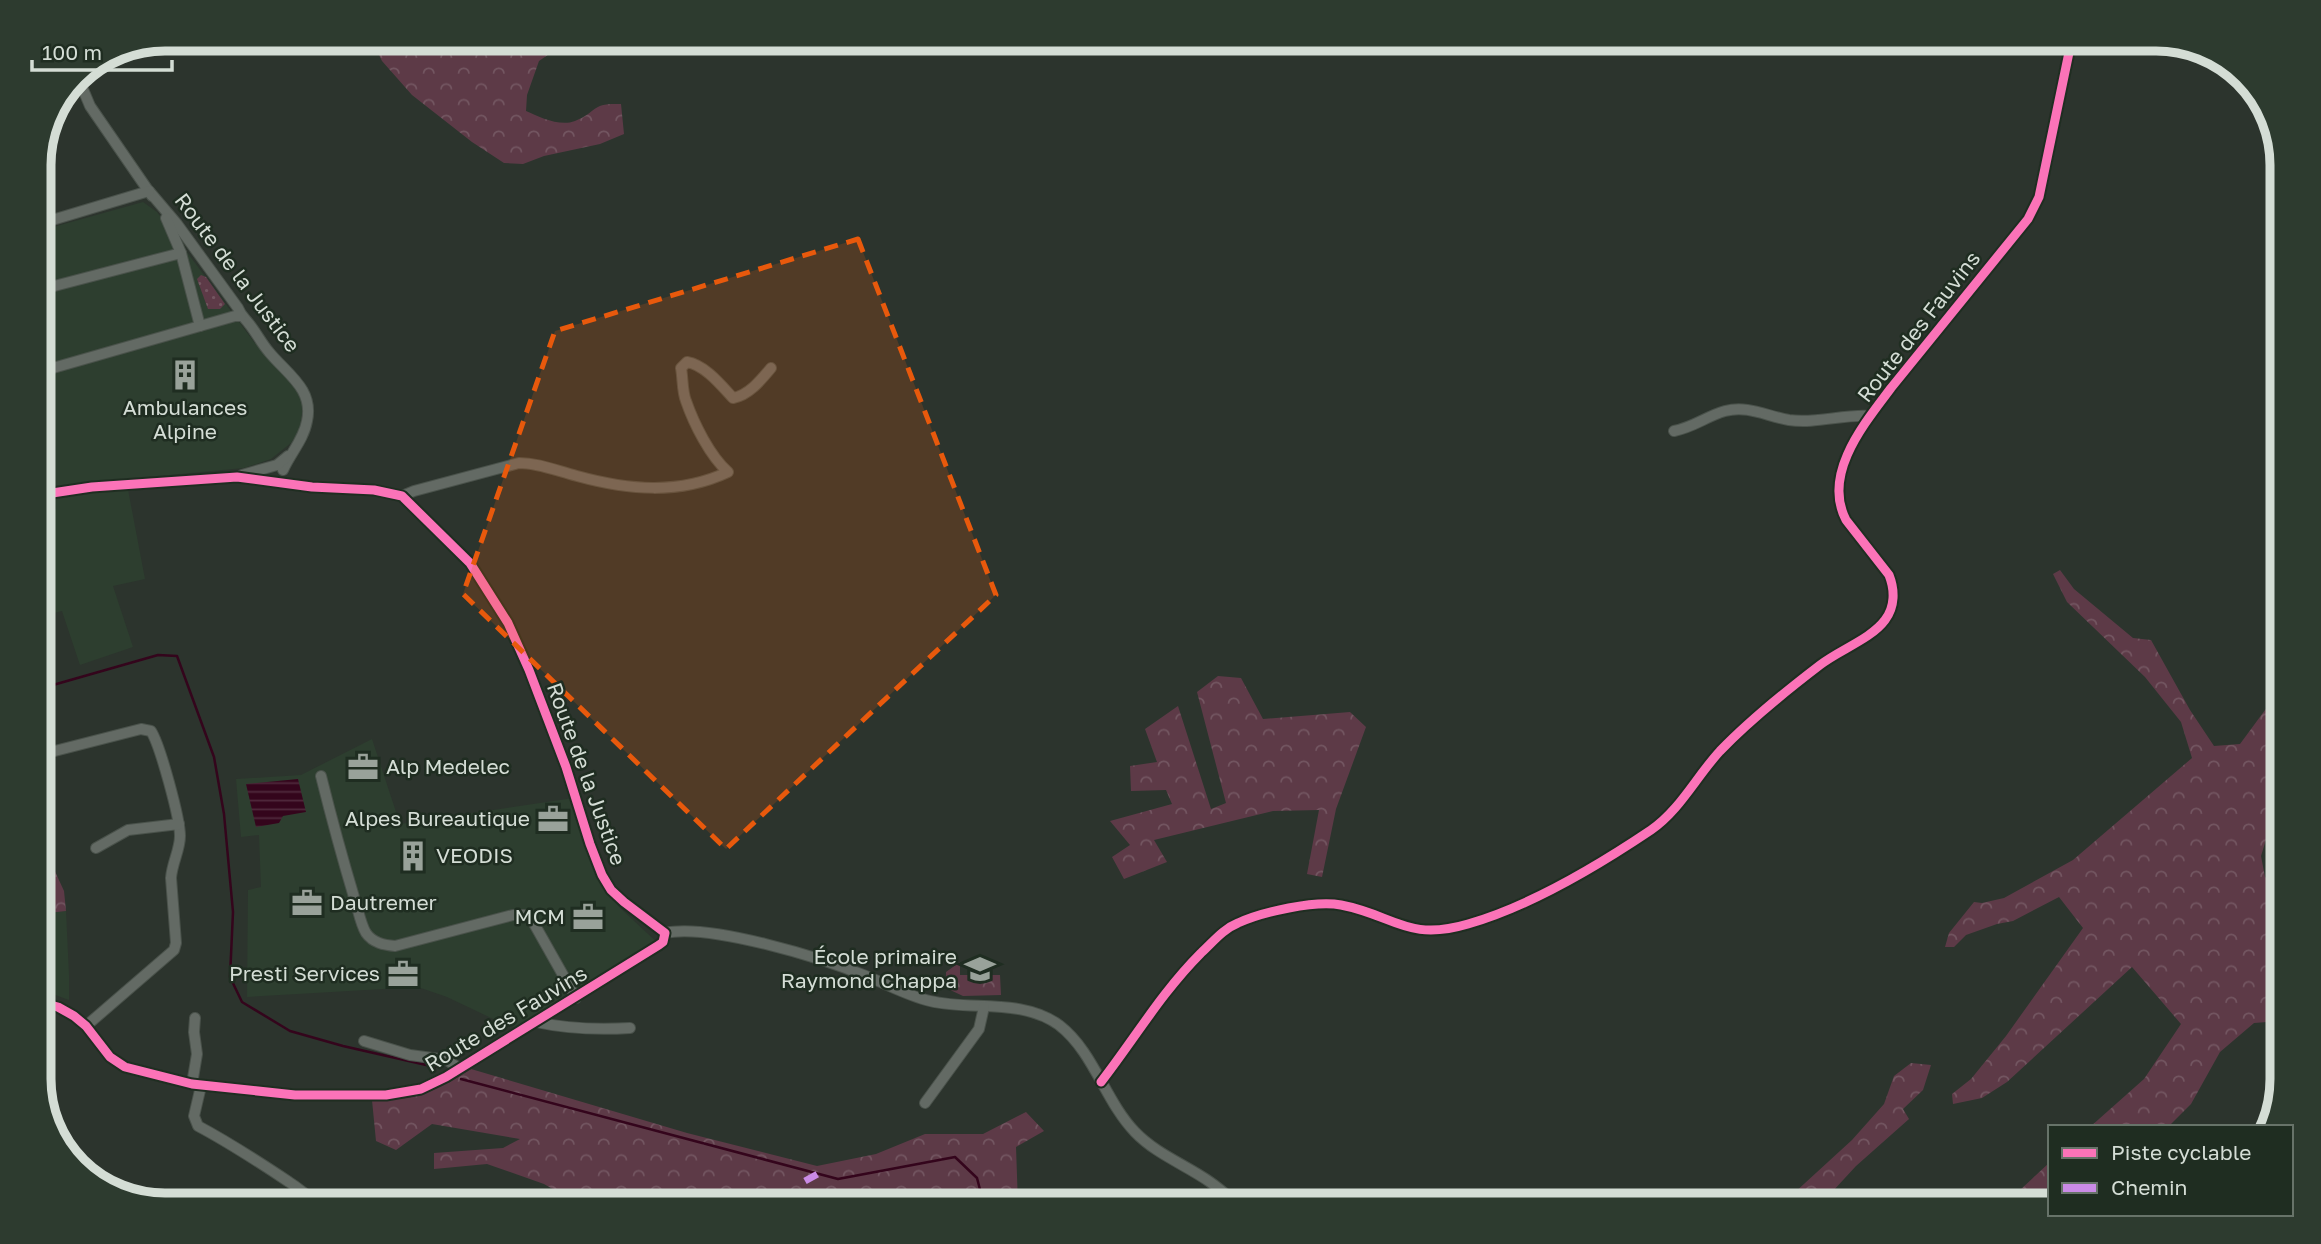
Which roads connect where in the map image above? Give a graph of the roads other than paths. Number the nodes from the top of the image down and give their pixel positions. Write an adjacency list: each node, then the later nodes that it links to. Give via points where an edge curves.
1 (2069, 51): 12 (street, Route des Fauvins, via 2034,209)
2 (82, 87): 3 (street, Route de la Justice, via 90,106)
3 (149, 191): 4 (street); 5 (street, Route de la Justice); 6 (street, Route de la Justice)
4 (51, 220)
5 (200, 255): 6 (street); 8 (street, Route de la Justice)
6 (182, 256): 7 (street); 9 (street, Route de la Justice)
7 (51, 287)
8 (240, 316): 9 (street); 14 (street, Route de la Justice, via 296,379 308,402 307,422 299,441)
9 (200, 326): 11 (street)
10 (771, 368): 16 (street, via 754,387 733,398 696,364 687,362 681,368 685,400 707,446 728,472 713,480 652,489 621,487 535,463 519,463)
11 (51, 369)
12 (1870, 416): 13 (street, via 1791,420 1741,409); 31 (street, Route des Fauvins, via 1841,471 1838,496 1846,520 1889,575 1893,594 1889,614 1877,629 1820,665 1737,734 1666,818 1527,902 1469,924 1415,930 1365,911 1328,904 1237,923 1223,931 1178,977)
13 (1674, 431)
14 (277, 473): 15 (street); 16 (street, via 299,485)
15 (51, 493)
16 (402, 496): 21 (street, Route de la Justice, via 470,563 508,623 566,767 602,875 624,902)
17 (51, 752): 19 (street, via 141,729 151,731)
18 (321, 776): 22 (street, via 360,916 366,934 374,941 395,946 524,915 532,920)
19 (179, 824): 20 (street, via 128,830); 27 (street, via 180,843 172,869 174,950)
20 (96, 848)
21 (665, 933): 22 (street, Route des Fauvins, via 663,942); 24 (street, via 698,932 756,943 827,961 929,1001)
22 (576, 998): 26 (street, Route des Fauvins)
23 (51, 1006): 27 (street, Route des Fauvins)
24 (984, 1007): 31 (street, via 1020,1009 1057,1024 1080,1047); 33 (street, via 979,1028)
25 (195, 1018): 32 (street)
26 (536, 1022): 28 (street, via 591,1030); 30 (street, Route des Fauvins)
27 (86, 1026): 32 (street, Route des Fauvins, via 110,1057 125,1067)
28 (630, 1028)
29 (364, 1041): 30 (street, via 447,1060)
30 (460, 1069): 32 (street, Route des Fauvins, via 421,1089 386,1095 295,1095)
31 (1101, 1082): 35 (street, via 1136,1133)
32 (196, 1085): 34 (street, via 194,1116 198,1126)
33 (925, 1103)
34 (304, 1193)
35 (1223, 1193)

